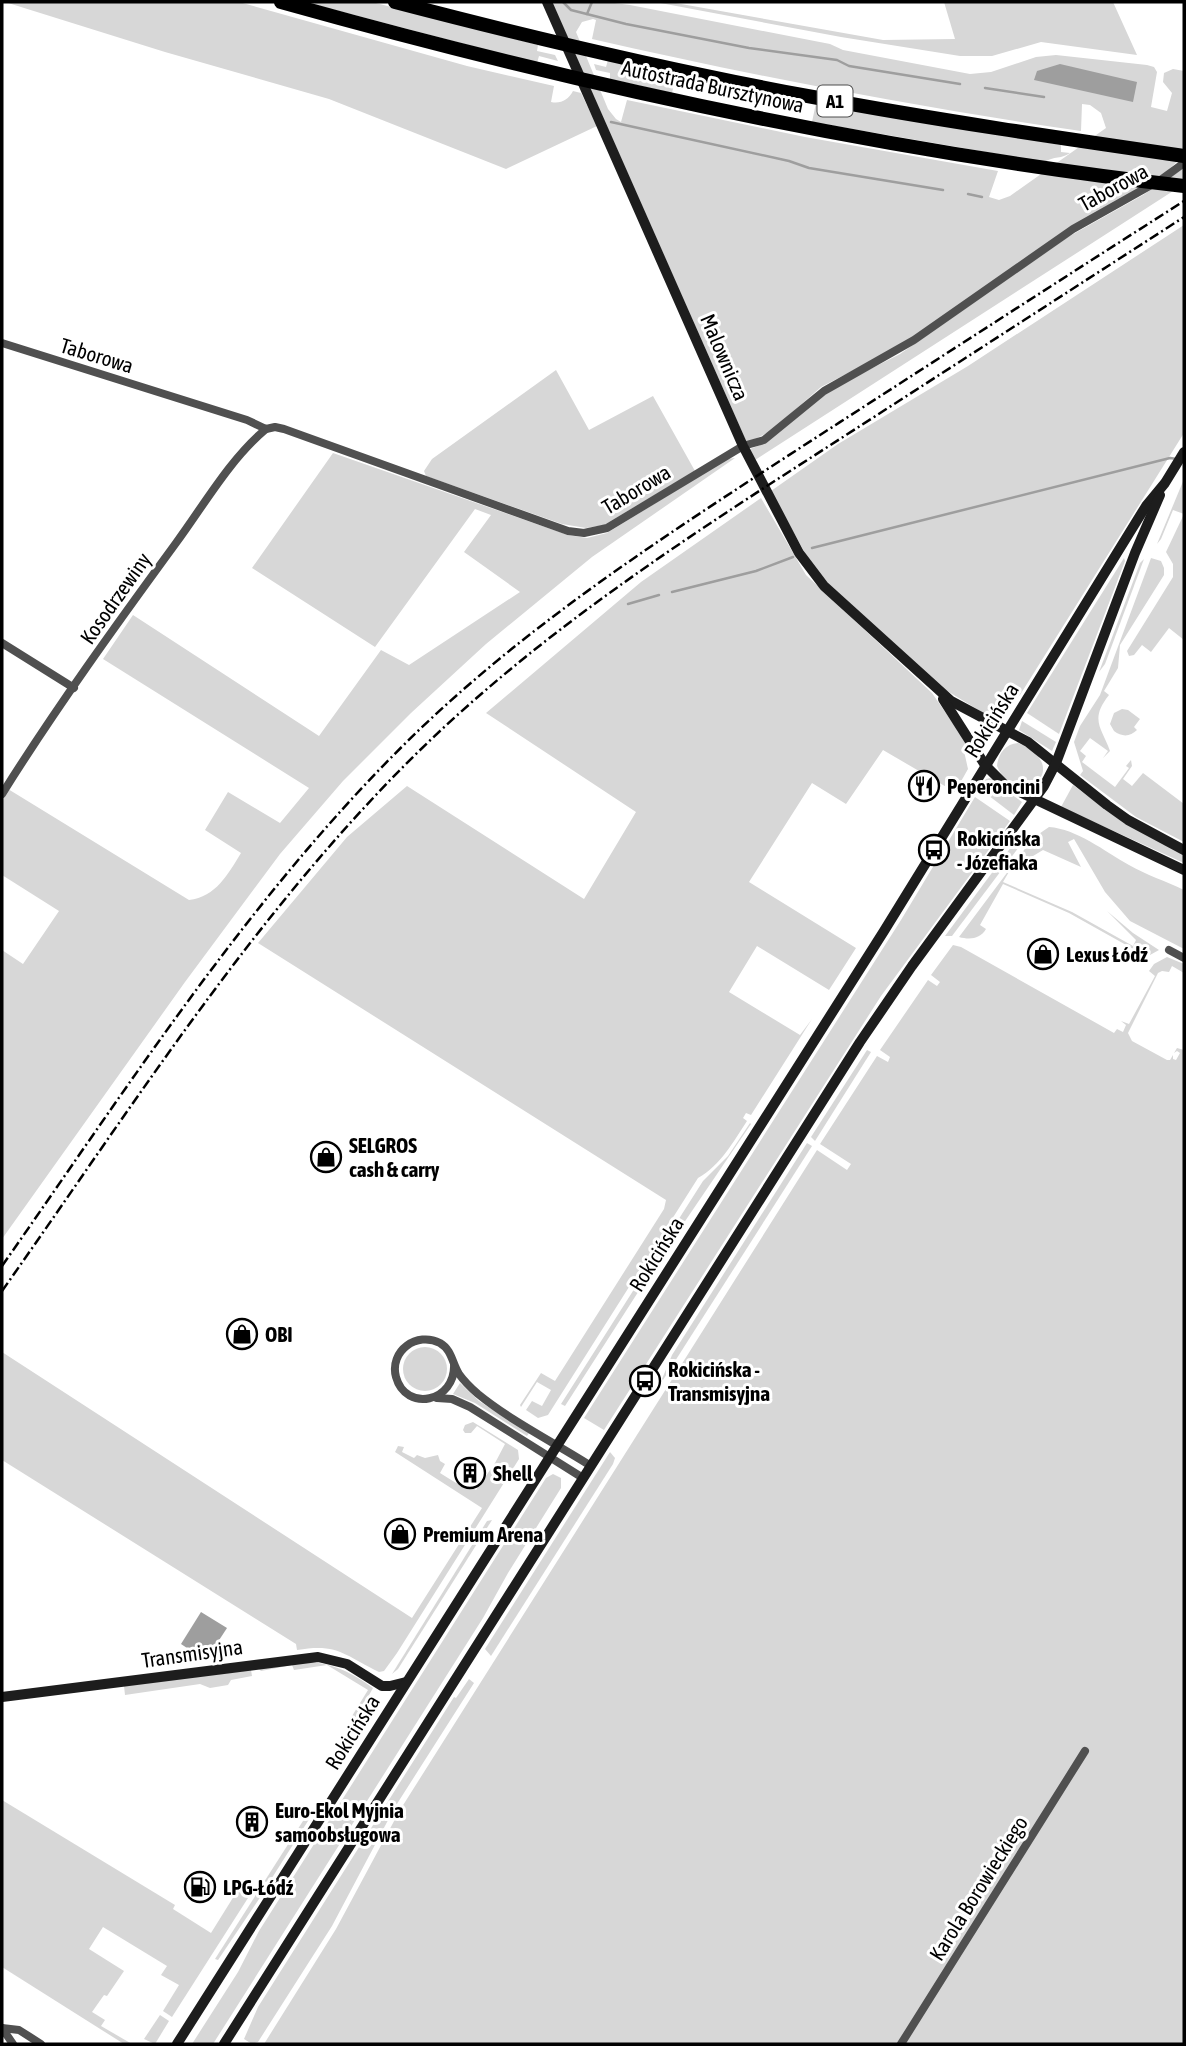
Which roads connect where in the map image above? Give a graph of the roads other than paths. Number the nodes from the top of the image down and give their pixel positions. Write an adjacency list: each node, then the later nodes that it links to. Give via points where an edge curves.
1 (281, 2): 6 (highway, Autostrada Bursztynowa / A1, via 565,75 825,130 945,153)
2 (394, 2): 4 (highway, Autostrada Bursztynowa / A1, via 816,98)
3 (547, 2): 9 (main road, Malownicza)
4 (1184, 156)
5 (1184, 163): 9 (street, Taborowa, via 1073,229 914,340 824,391 764,440)
6 (1184, 186)
7 (2, 343): 8 (street, Taborowa)
8 (266, 429): 9 (street, Taborowa, via 291,431 584,533 616,523); 14 (street, Kosodrzewiny, via 214,491)
9 (743, 446): 13 (main road, Malownicza, via 813,575)
10 (1182, 456): 11 (main road, Rokicińska)
11 (1165, 483): 15 (main road, Rokicińska, via 1146,506); 16 (main road, Rokicińska)
12 (2, 643): 14 (street)
13 (932, 685): 15 (main road, Malownicza, via 961,707); 17 (main road, Malownicza)
14 (74, 688): 18 (street, Kosodrzewiny)
15 (1007, 730): 16 (main road, Malownicza); 17 (main road, Rokicińska)
16 (1056, 763): 19 (main road, Rokicińska); 20 (main road, Malownicza, via 1128,820)
17 (985, 765): 19 (main road, Malownicza, via 1005,785); 26 (main road, Rokicińska)
18 (2, 794)
19 (1034, 800): 21 (main road, Malownicza); 28 (main road, Rokicińska, via 881,1010)
20 (1184, 850)
21 (1184, 870)
22 (1169, 950): 23 (street)
23 (1184, 958)
24 (454, 1364): 25 (street, via 451,1384); 25 (street, via 447,1349 432,1340 414,1341 399,1353 395,1371 402,1389 415,1397); 26 (street, via 479,1394)
25 (434, 1397): 27 (street, via 470,1406)
26 (557, 1444): 27 (main road, Rokicińska); 28 (street)
27 (550, 1456): 29 (street); 30 (main road, Rokicińska)
28 (591, 1466): 29 (main road, Rokicińska)
29 (583, 1478): 39 (main road, Rokicińska)
30 (406, 1682): 31 (main road); 33 (main road, Rokicińska)
31 (382, 1686): 32 (main road, Transmisyjna, via 347,1664 318,1657); 33 (main road)
32 (2, 1697)
33 (387, 1713): 38 (main road, Rokicińska)
34 (1086, 1751): 40 (street, Karola Borowieckiego)
35 (2, 2028): 36 (street); 37 (street, via 19,2030)
36 (13, 2044)
37 (41, 2044)
38 (177, 2044)
39 (224, 2044)
40 (901, 2044)

